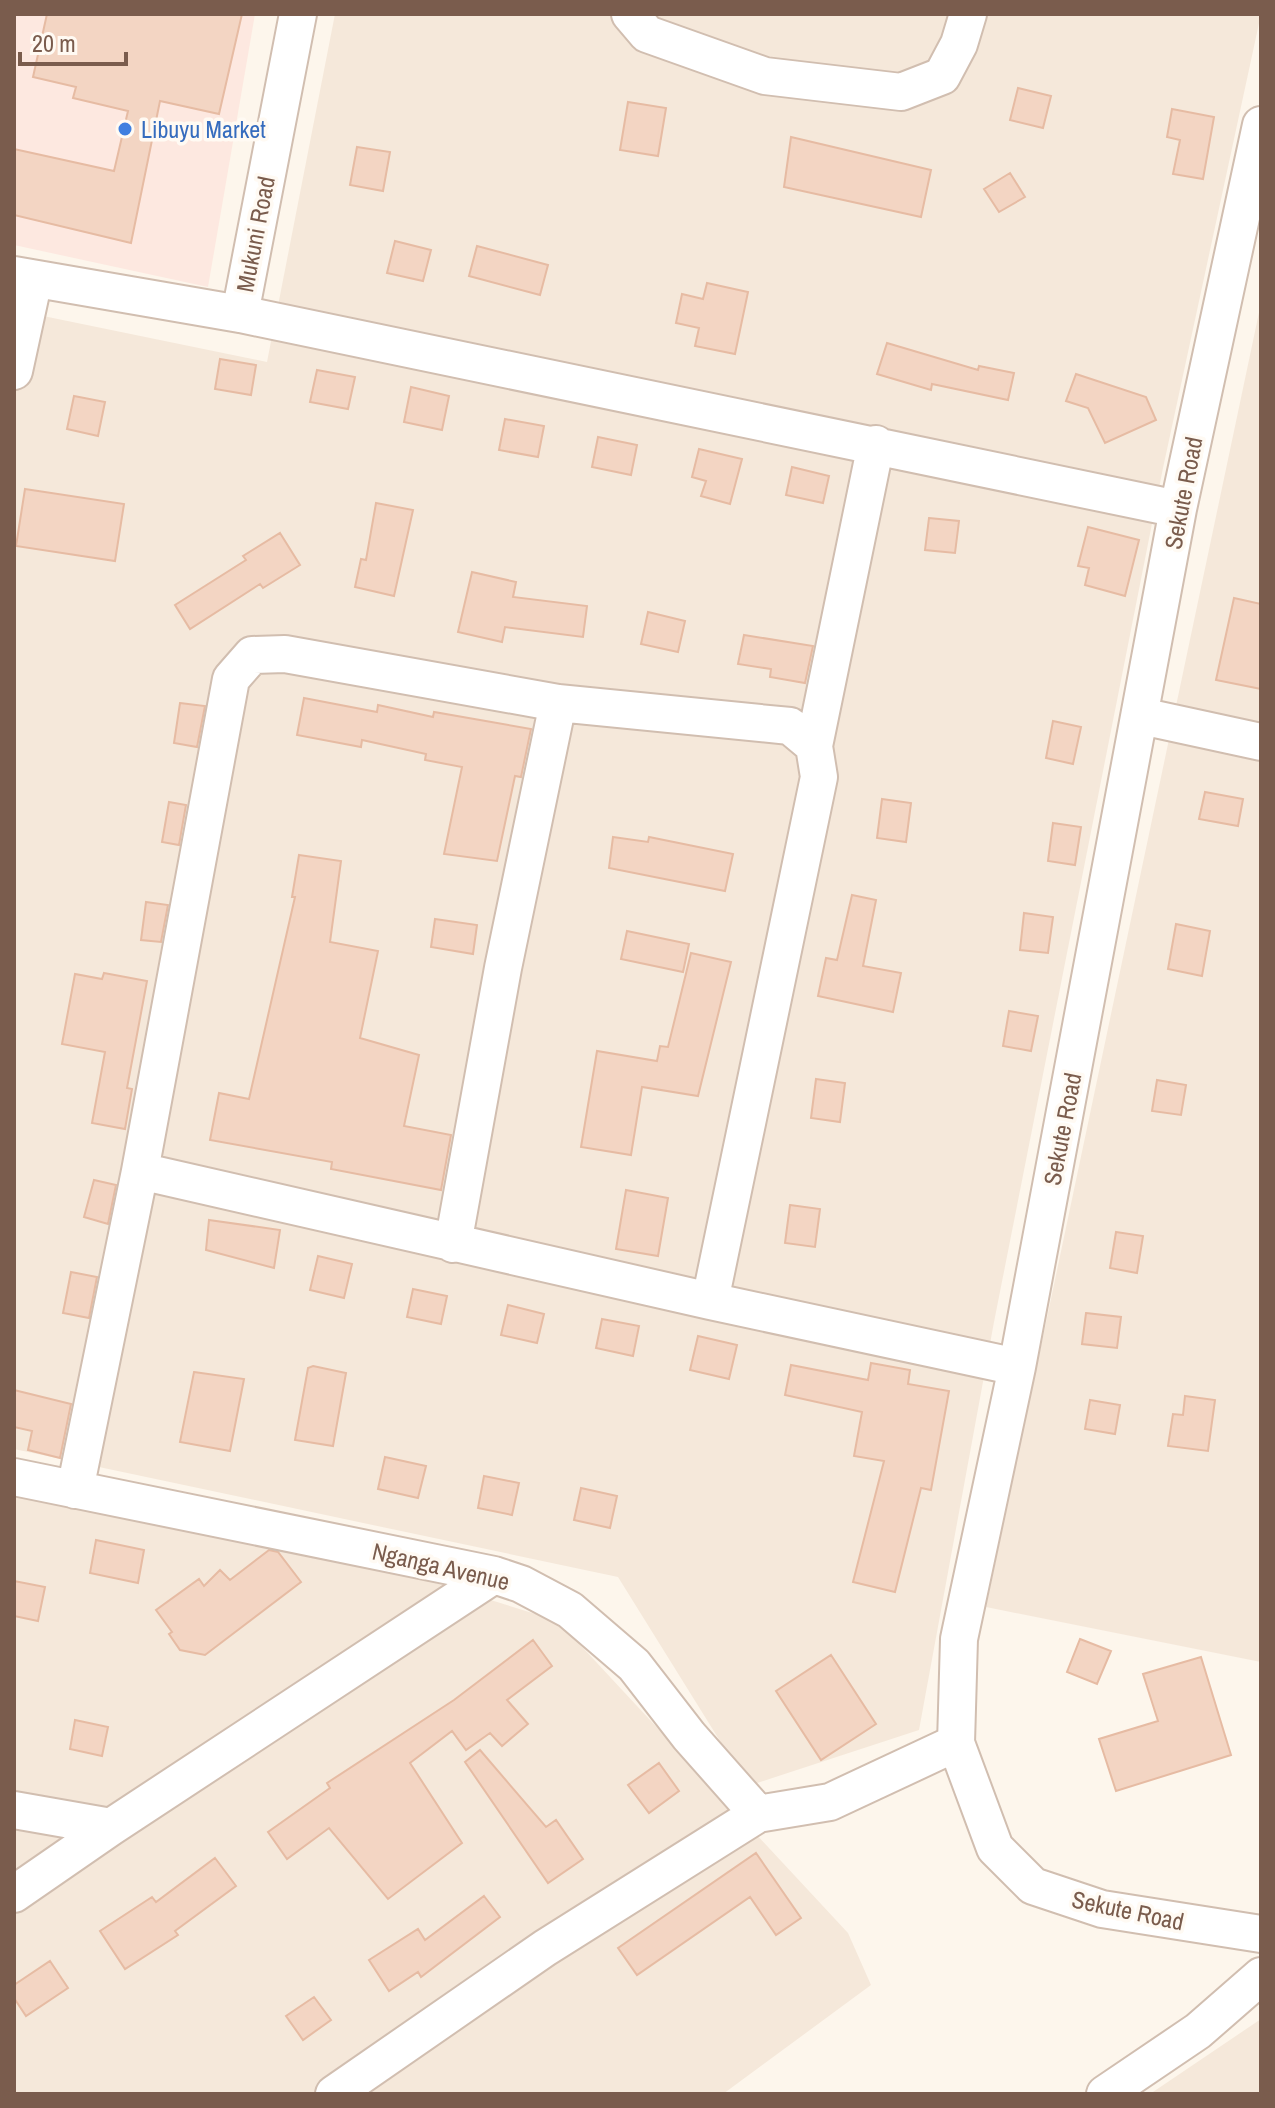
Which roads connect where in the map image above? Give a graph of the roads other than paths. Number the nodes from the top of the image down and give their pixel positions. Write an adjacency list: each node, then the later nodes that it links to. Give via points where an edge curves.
1 (298, 14): 6 (street, Mukuni Road)
2 (630, 14): 3 (street, via 647,34 765,76 901,92 942,76)
3 (968, 14)
4 (1261, 125): 9 (street, Sekute Road)
5 (24, 277): 6 (street); 7 (street)
6 (240, 314): 8 (street)
7 (14, 371)
8 (876, 444): 9 (street); 13 (street)
9 (1178, 509): 11 (street, Sekute Road)
10 (558, 703): 13 (street, via 790,726); 14 (street, via 285,654 252,655 231,679); 15 (street)
11 (1141, 716): 12 (street); 17 (street, Sekute Road)
12 (1261, 742)
13 (814, 746): 16 (street, via 819,777)
14 (140, 1171): 15 (street); 19 (street)
15 (453, 1244): 16 (street)
16 (710, 1301): 17 (street)
17 (1017, 1367): 21 (street, Sekute Road, via 959,1639)
18 (14, 1477): 19 (street, Nganga Avenue)
19 (75, 1490): 20 (street, Nganga Avenue)
20 (494, 1575): 23 (street, Nganga Avenue, via 570,1610 634,1665); 24 (street)
21 (956, 1743): 23 (street, via 830,1802); 26 (street, Sekute Road, via 995,1848 1033,1886 1102,1909)
22 (14, 1810): 24 (street)
23 (758, 1814): 28 (street, via 545,1948)
24 (111, 1827): 25 (street)
25 (14, 1894)
26 (1261, 1934)
27 (1261, 1976): 29 (street, via 1198,2031)
28 (334, 2094)
29 (1105, 2094)

